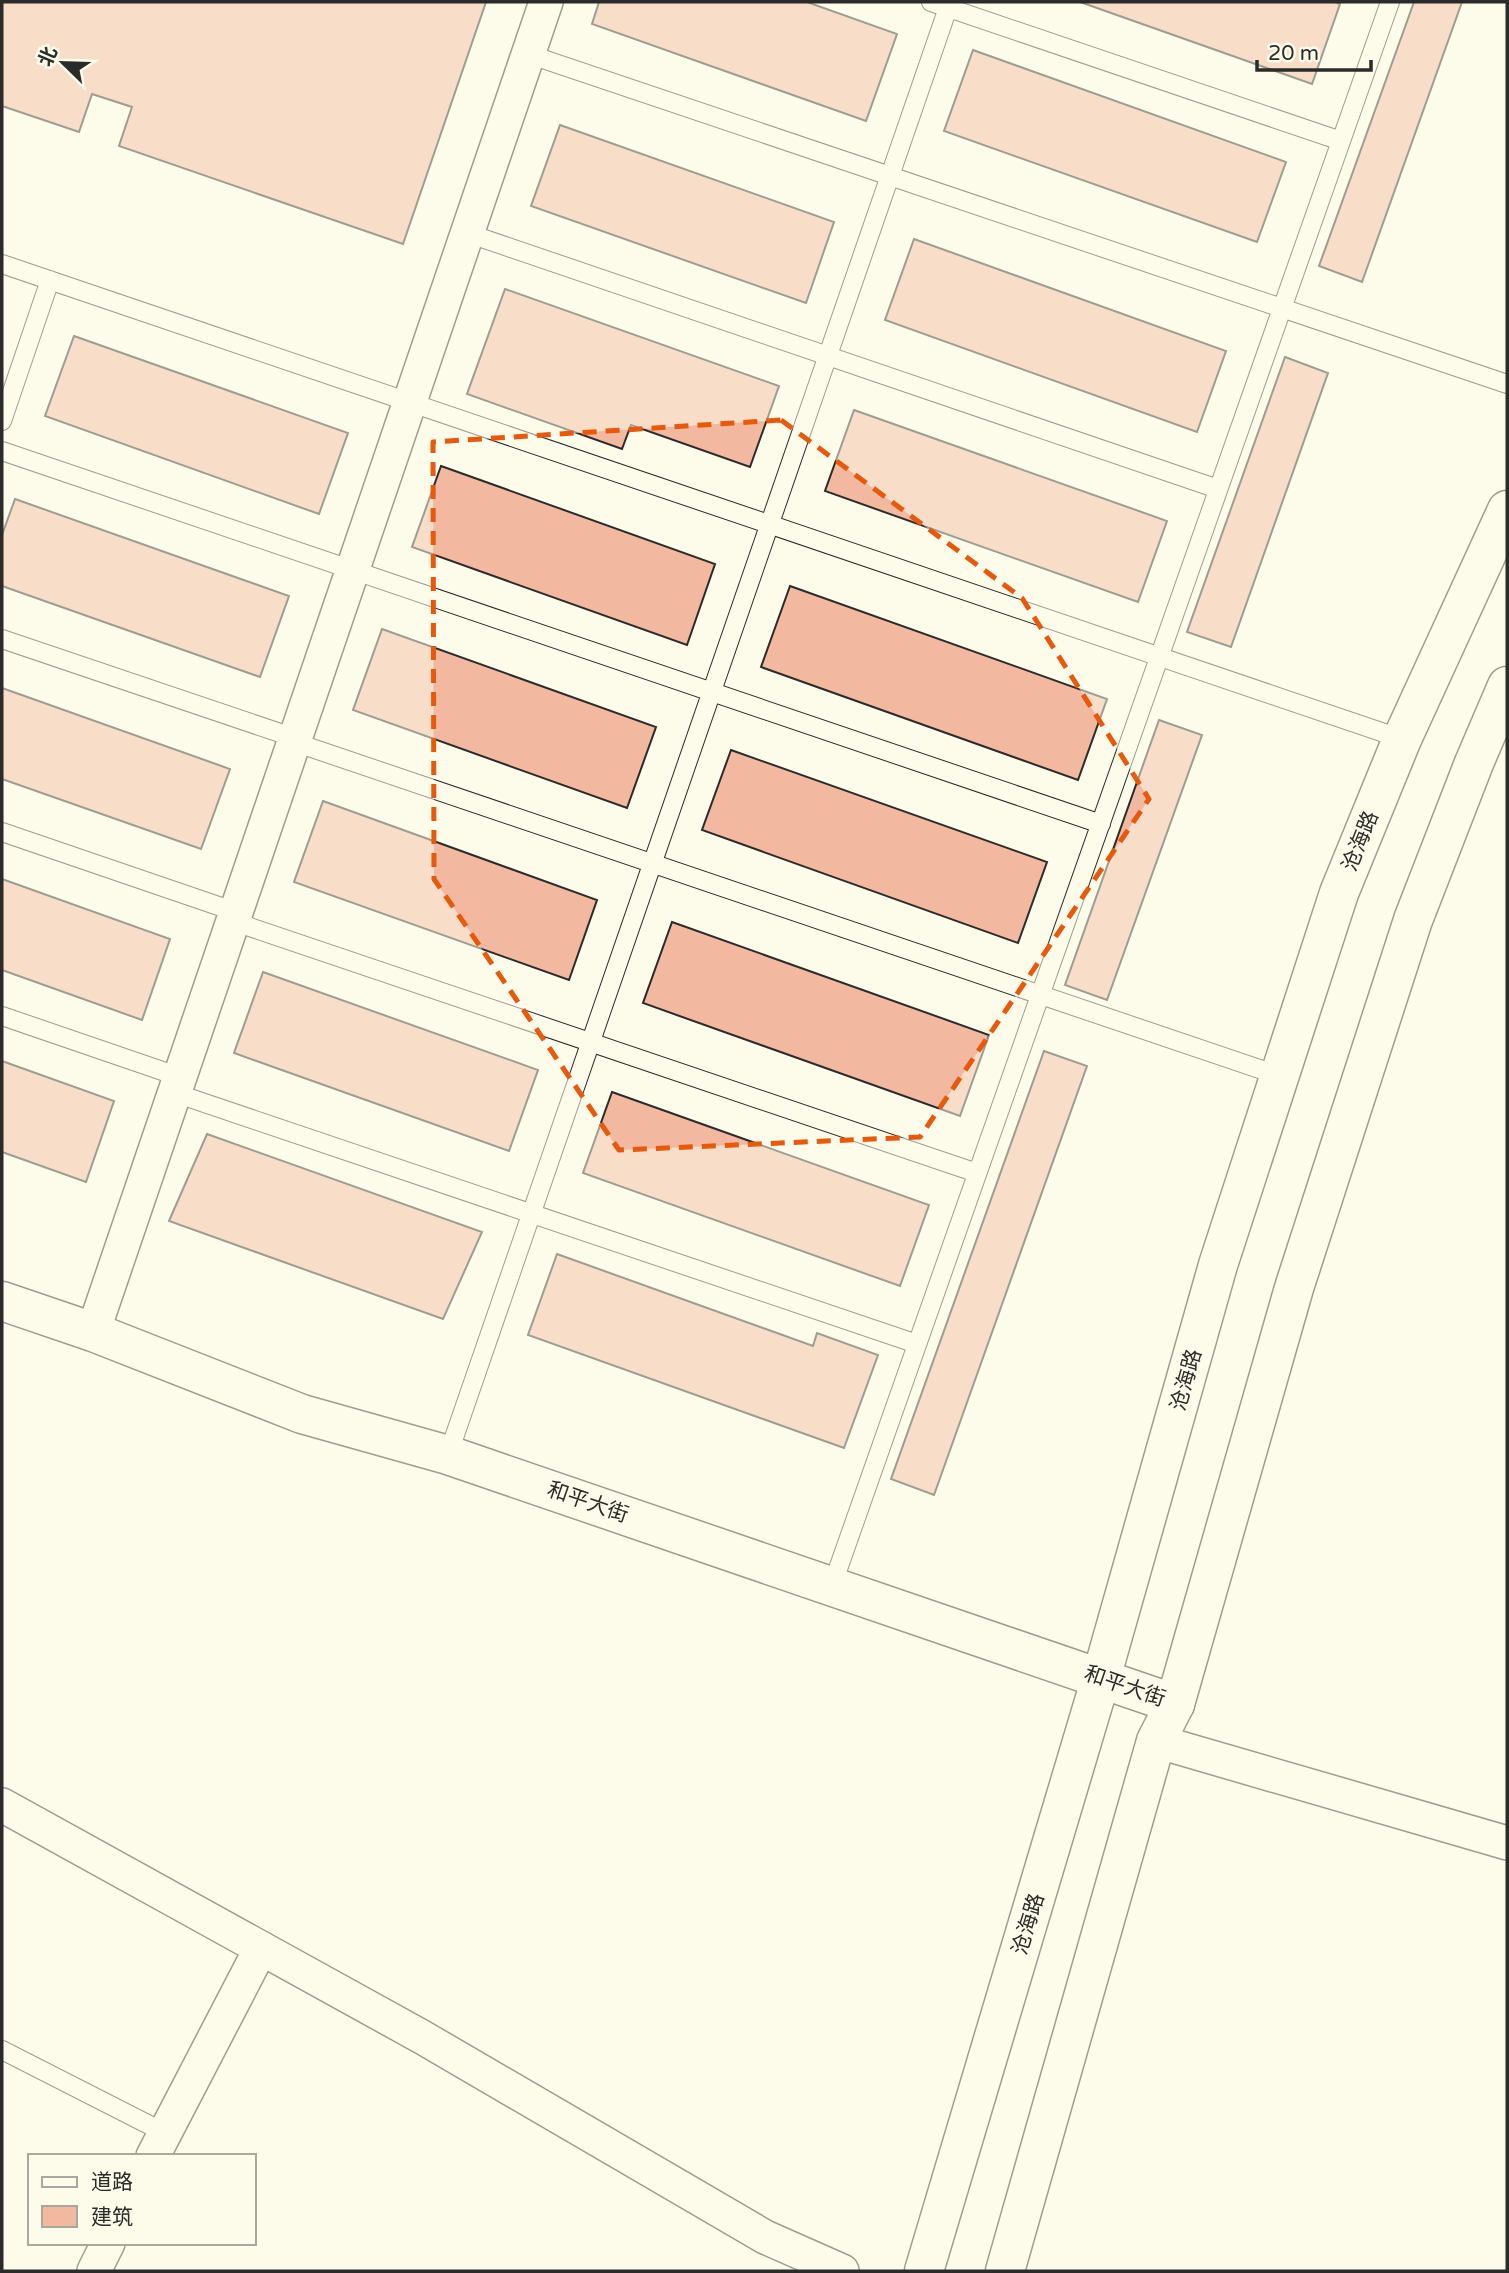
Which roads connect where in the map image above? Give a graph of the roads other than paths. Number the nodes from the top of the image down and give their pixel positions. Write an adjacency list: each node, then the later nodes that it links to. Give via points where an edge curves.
1 (546, 2): 5 (street)
2 (931, 2): 4 (lane)
3 (1390, 2): 6 (lane)
4 (949, 5): 6 (lane); 7 (lane)
5 (528, 54): 7 (lane); 8 (street)
6 (1341, 141): 11 (lane)
7 (890, 176): 11 (lane); 12 (lane)
8 (467, 233): 12 (lane); 14 (street)
9 (2, 264): 10 (lane)
10 (50, 281): 14 (lane); 15 (lane)
11 (1282, 309): 13 (lane); 17 (lane)
12 (828, 356): 17 (lane); 19 (lane)
13 (1507, 384)
14 (410, 402): 19 (lane); 20 (street)
15 (2, 421)
16 (2, 451): 20 (lane)
17 (1218, 489): 22 (lane)
18 (1507, 510): 25 (main road, 沧海路)
19 (770, 524): 22 (lane); 24 (lane)
20 (352, 571): 24 (lane); 26 (street)
21 (2, 639): 26 (lane)
22 (1160, 656): 25 (lane); 27 (lane)
23 (1507, 686): 44 (main road, via 1413,920 1294,1288)
24 (712, 692): 27 (lane); 29 (lane)
25 (1402, 739): 34 (main road, 沧海路, via 1339,893)
26 (294, 740): 29 (lane); 30 (street)
27 (1101, 824): 31 (lane)
28 (2, 832): 30 (lane)
29 (652, 863): 31 (lane); 33 (lane)
30 (234, 916): 33 (lane); 35 (street)
31 (1040, 994): 34 (lane); 36 (lane)
32 (2, 1016): 35 (lane)
33 (590, 1043): 36 (lane); 37 (lane)
34 (1280, 1076): 43 (main road, 沧海路, via 1218,1265)
35 (177, 1085): 37 (lane); 39 (street)
36 (977, 1173): 40 (lane)
37 (532, 1213): 40 (lane); 41 (lane)
38 (2, 1300): 39 (main road, 和平大街)
39 (93, 1332): 41 (main road, 和平大街, via 302,1414)
40 (917, 1344): 42 (lane)
41 (448, 1455): 42 (main road, 和平大街)
42 (832, 1586): 43 (main road, 和平大街)
43 (1101, 1678): 44 (main road, 和平大街); 54 (main road, 沧海路)
44 (1175, 1704): 45 (main road)
45 (1156, 1741): 47 (street); 55 (main road)
46 (2, 1805): 48 (street)
47 (1507, 1843)
48 (261, 1948): 50 (street); 53 (street, via 765,2237)
49 (2, 2050): 50 (lane)
50 (159, 2144)
51 (107, 2245): 52 (street)
52 (94, 2271)
53 (842, 2271)
54 (924, 2271)
55 (1005, 2271)

